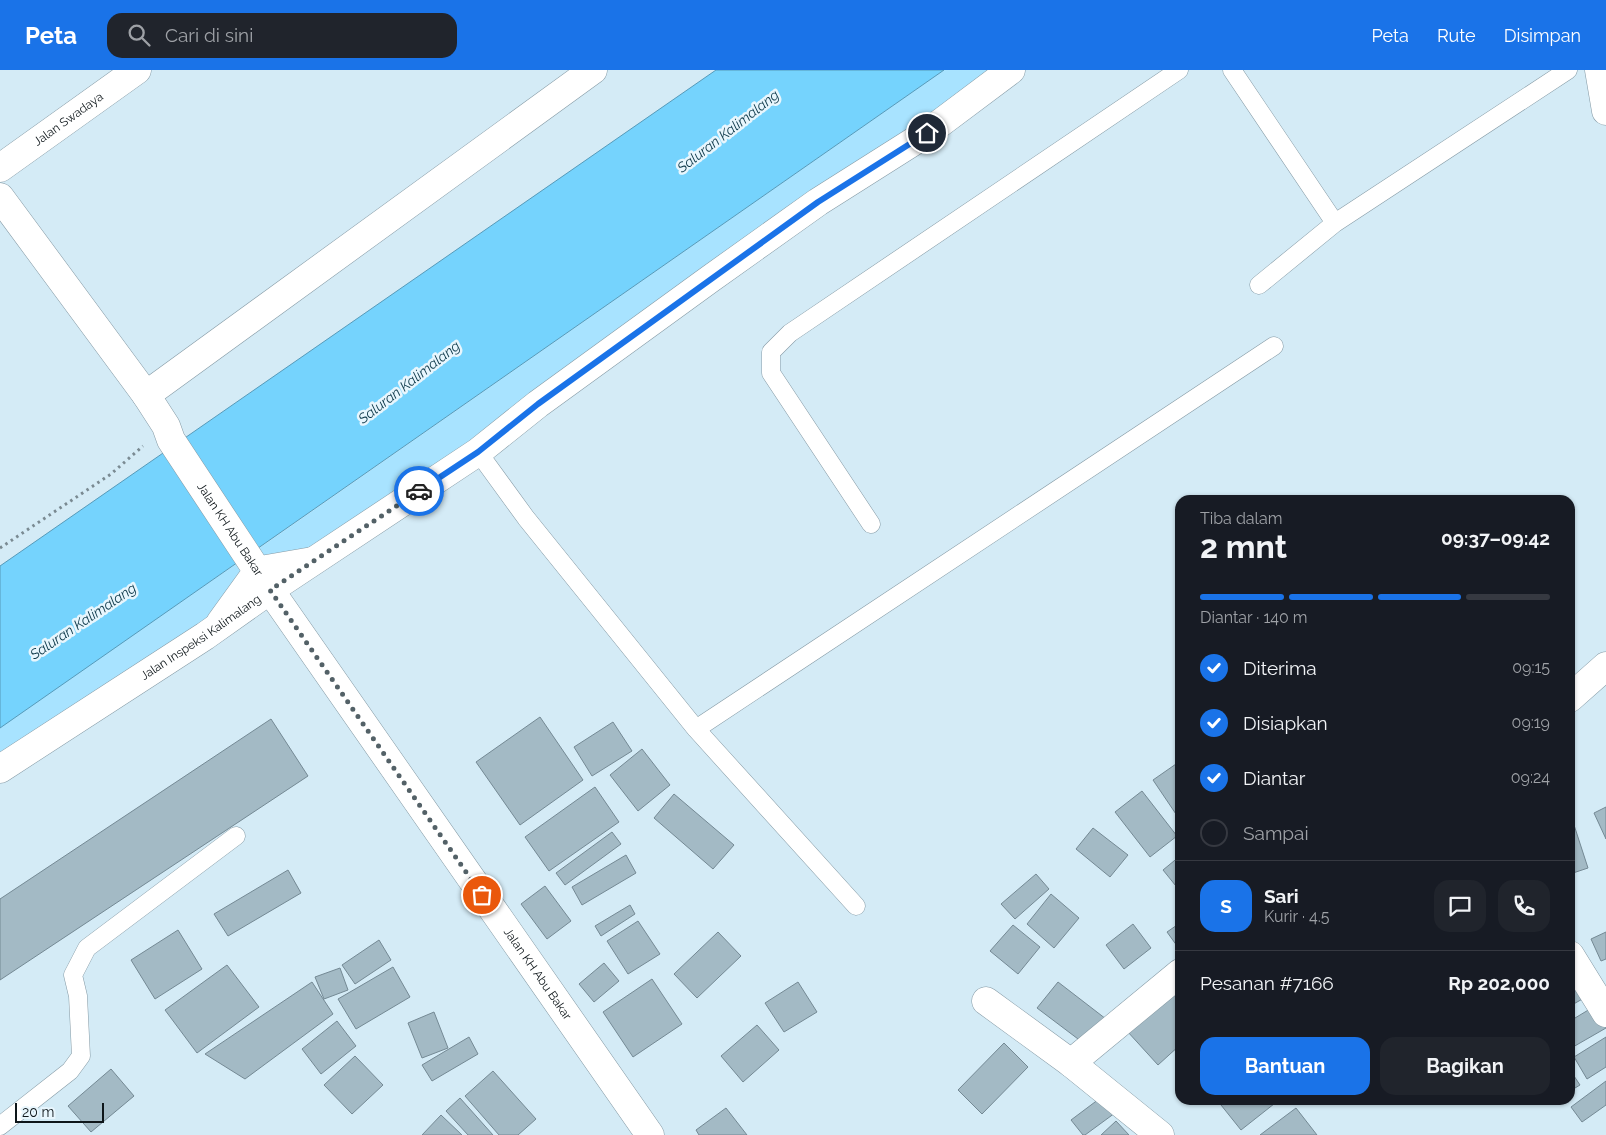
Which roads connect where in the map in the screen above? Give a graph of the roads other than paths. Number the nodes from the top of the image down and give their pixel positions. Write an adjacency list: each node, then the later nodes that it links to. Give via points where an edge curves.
1 (137, 70): 9 (street, Jalan Swadaya)
2 (593, 70): 14 (street)
3 (1011, 70): 15 (street, Jalan Inspeksi Kalimalang, via 927,133 818,202 538,404)
4 (1179, 70): 16 (lane, via 790,333 771,352 772,373)
5 (1232, 70): 11 (lane)
6 (1568, 70): 11 (lane)
7 (1599, 70): 8 (street)
8 (1606, 111)
9 (0, 168)
10 (0, 196): 14 (street, Jalan KH Abu Bakar)
11 (1335, 223): 12 (lane)
12 (1259, 285)
13 (1274, 346): 23 (lane)
14 (146, 395): 18 (street, Jalan KH Abu Bakar)
15 (478, 452): 17 (street, Jalan Inspeksi Kalimalang); 23 (lane, via 526,518)
16 (871, 524)
17 (325, 554): 18 (lane); 19 (street, Jalan Inspeksi Kalimalang)
18 (255, 566): 19 (street, Jalan KH Abu Bakar); 20 (lane)
19 (270, 590): 20 (street, Jalan Inspeksi Kalimalang); 33 (street, Jalan KH Abu Bakar)
20 (205, 636): 24 (street, Jalan Inspeksi Kalimalang)
21 (1606, 666): 22 (street)
22 (1575, 694)
23 (696, 729): 26 (lane)
24 (0, 769)
25 (236, 836): 32 (lane, via 87,948 73,975 78,996 81,1056 70,1071)
26 (856, 906)
27 (1575, 963): 30 (street)
28 (1175, 977): 31 (street)
29 (986, 1001): 31 (street)
30 (1606, 1013)
31 (1071, 1063): 34 (street)
32 (0, 1126)
33 (650, 1135)
34 (1160, 1135)

